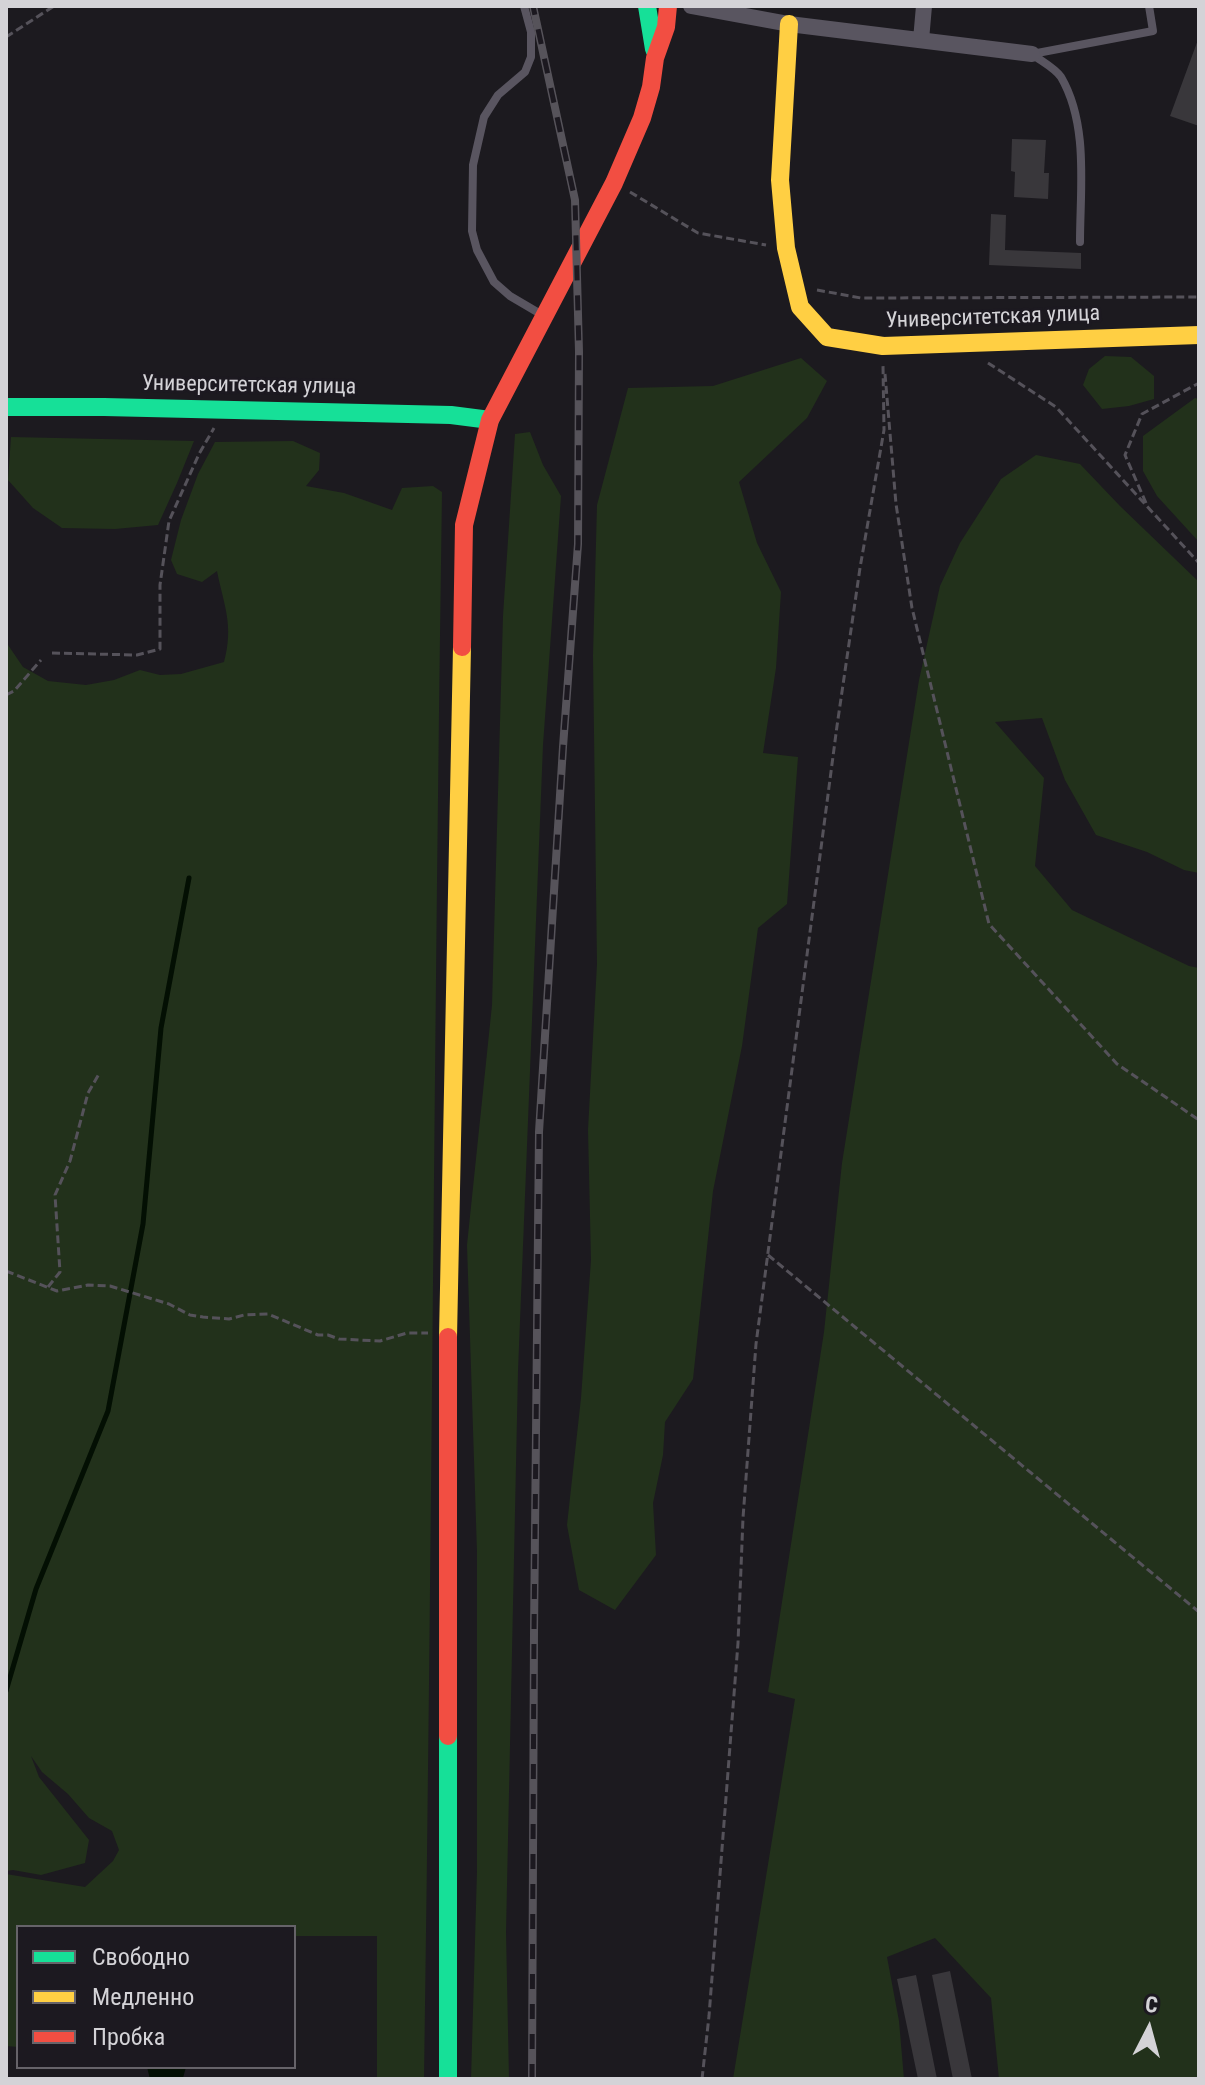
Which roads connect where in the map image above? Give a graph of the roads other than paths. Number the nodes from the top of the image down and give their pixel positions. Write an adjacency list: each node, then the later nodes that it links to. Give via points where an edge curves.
1 (524, 6): 12 (lane, via 531,57 525,72 498,95 484,117 473,165 472,231 494,282)
2 (647, 6): 10 (main road)
3 (668, 6): 10 (main road)
4 (691, 6): 7 (street)
5 (924, 6): 8 (street)
6 (1149, 6): 9 (lane, via 1153,31)
7 (789, 24): 8 (street); 13 (main road, Университетская улица, via 780,180 786,248 800,307 827,337 883,346)
8 (921, 40): 9 (street)
9 (1032, 54): 11 (lane, via 1060,74 1073,104 1080,142)
10 (655, 58): 12 (main road, via 642,118)
11 (1080, 242)
12 (544, 317): 15 (main road)
13 (1199, 335)
14 (6, 407): 15 (main road, Университетская улица)
15 (490, 420): 16 (main road, via 464,525 448,1332)
16 (448, 2079)

